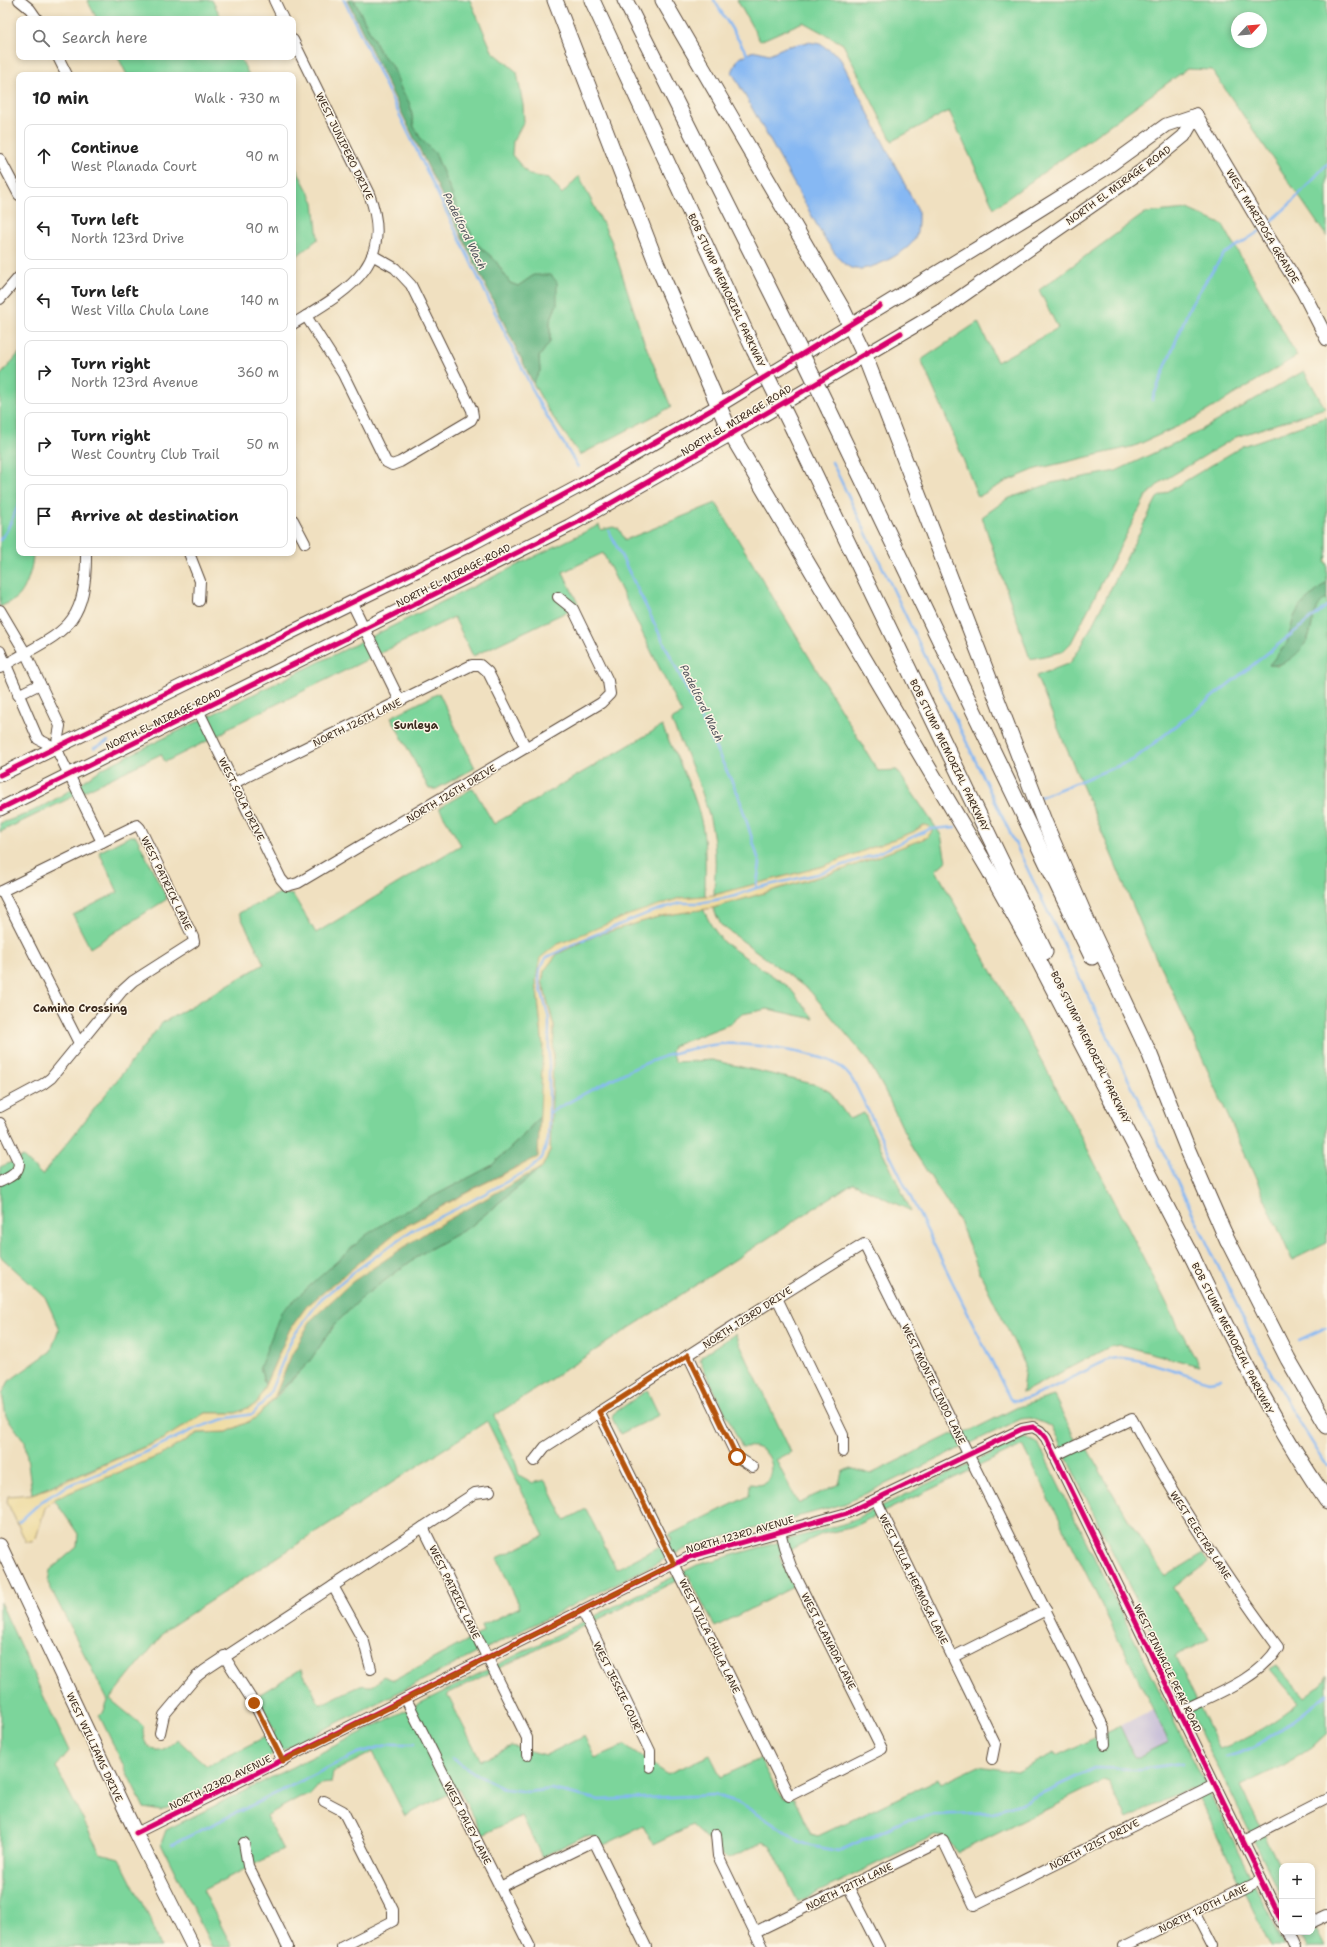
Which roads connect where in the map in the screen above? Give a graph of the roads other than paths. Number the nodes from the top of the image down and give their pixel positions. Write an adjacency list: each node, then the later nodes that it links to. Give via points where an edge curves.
1 (19, 0): 7 (street)
2 (274, 0): 8 (street)
3 (555, 0): 23 (highway, via 656,262)
4 (592, 0): 56 (highway, BOB STUMP MEMORIAL PARKWAY, bridge, via 754,350)
5 (625, 0): 47 (highway, bridge, via 789,328 1011,787)
6 (663, 0): 20 (highway)
7 (35, 16)
8 (282, 16)
9 (296, 46): 15 (street, WEST JUNIPERO DRIVE, via 372,203 377,231)
10 (60, 60): 11 (street)
11 (66, 72)
12 (1196, 116): 20 (main road, NORTH EL MIRAGE ROAD, via 1166,125 1105,169); 21 (main road, WEST MARIPOSA GRANDE, via 1303,292); 22 (main road, NORTH EL MIRAGE ROAD, via 1184,136 1140,172 942,310)
13 (0, 159): 14 (street)
14 (16, 188)
15 (372, 255): 18 (street, WEST JUNIPERO DRIVE, via 360,277 350,287); 18 (street, via 395,268 411,284 472,410 471,420 392,465 386,462 342,374)
16 (16, 280): 17 (street)
17 (0, 299)
18 (306, 316): 19 (street, WEST JUNIPERO DRIVE)
19 (296, 322)
20 (850, 324): 22 (highway); 23 (main road, NORTH EL MIRAGE ROAD)
21 (1327, 339)
22 (864, 354): 24 (main road, NORTH EL MIRAGE ROAD); 47 (highway, via 1028,781)
23 (718, 406): 24 (highway); 31 (main road, NORTH EL MIRAGE ROAD, via 574,489)
24 (731, 434): 33 (main road, NORTH EL MIRAGE ROAD, via 580,521); 56 (highway, via 970,837 1028,940)
25 (296, 526): 26 (street)
26 (305, 543)
27 (86, 556): 35 (street, via 85,589 77,611 63,630)
28 (190, 556): 30 (street, via 200,581)
29 (558, 597): 42 (street, NORTH 126TH DRIVE, via 573,609 608,681 610,694 601,704)
30 (198, 601)
31 (352, 603): 33 (street); 41 (main road, NORTH EL MIRAGE ROAD)
32 (0, 610): 35 (street)
33 (365, 629): 39 (street); 40 (main road, NORTH EL MIRAGE ROAD)
34 (0, 651): 36 (street)
35 (26, 654): 36 (street); 37 (street)
36 (6, 664): 38 (street)
37 (40, 684): 38 (street); 41 (street, via 60,726)
38 (18, 695): 41 (street, via 38,739)
39 (400, 701): 42 (street, NORTH 126TH LANE, via 472,665 480,665 488,672); 45 (street, NORTH 126TH LANE)
40 (199, 712): 44 (main road, NORTH EL MIRAGE ROAD); 45 (street, WEST SOLA DRIVE)
41 (56, 748): 43 (main road, NORTH EL MIRAGE ROAD); 44 (street)
42 (526, 748): 49 (street, NORTH 126TH DRIVE, via 305,880)
43 (0, 776)
44 (69, 776): 46 (main road, NORTH EL MIRAGE ROAD); 48 (street)
45 (234, 783): 49 (street, WEST SOLA DRIVE, via 281,879)
46 (0, 810)
47 (1037, 824): 60 (highway, via 1228,1242 1288,1359)
48 (102, 842): 50 (street); 51 (street, WEST PATRICK LANE, via 136,825 144,835 194,942 128,985)
49 (287, 886)
50 (1, 891): 51 (street)
51 (79, 1043): 52 (street, via 48,1081)
52 (0, 1107)
53 (0, 1123): 54 (street, via 19,1163 19,1169)
54 (0, 1182)
55 (864, 1244): 57 (street, NORTH 123RD DRIVE); 63 (street, WEST MONTE LINDO LANE)
56 (1193, 1258): 69 (highway, BOB STUMP MEMORIAL PARKWAY, via 1252,1379)
57 (777, 1298): 58 (street, NORTH 123RD DRIVE); 62 (street, via 843,1435)
58 (688, 1355): 59 (street, NORTH 123RD DRIVE); 66 (street, via 737,1457)
59 (599, 1412): 65 (street, NORTH 123RD DRIVE, via 545,1447); 73 (street, WEST VILLA CHULA LANE)
60 (1327, 1426)
61 (1033, 1427): 63 (street, NORTH 123RD AVENUE, via 1022,1429); 64 (street, WEST PINNACLE PEAK ROAD, via 1046,1438)
62 (843, 1452)
63 (969, 1454): 68 (street, NORTH 123RD AVENUE); 76 (street, WEST MONTE LINDO LANE)
64 (1054, 1456): 82 (street, WEST PINNACLE PEAK ROAD); 82 (street, WEST ELECTRA LANE, via 1132,1419 1204,1544 1278,1647 1272,1658 1250,1676)
65 (534, 1461)
66 (753, 1467)
67 (490, 1491): 70 (street, via 475,1493)
68 (876, 1500): 71 (street, NORTH 123RD AVENUE, via 847,1513); 78 (street, WEST VILLA HERMOSA LANE)
69 (1327, 1501)
70 (423, 1527): 74 (street); 79 (street, WEST PATRICK LANE)
71 (780, 1531): 73 (street, NORTH 123RD AVENUE, via 702,1552); 90 (street, WEST PLANADA LANE, via 792,1569 882,1749)
72 (0, 1545): 93 (main road, WEST WILLIAMS DRIVE)
73 (674, 1564): 75 (street, NORTH 123RD AVENUE); 90 (street, WEST VILLA CHULA LANE)
74 (334, 1586): 77 (street); 80 (street, via 364,1642)
75 (582, 1610): 79 (street, NORTH 123RD AVENUE); 88 (street, WEST JESSIE COURT, via 650,1751)
76 (1046, 1610): 78 (street); 84 (street, WEST MONTE LINDO LANE, via 1104,1728)
77 (224, 1656): 83 (street, via 196,1677 168,1710 164,1715); 87 (street, via 254,1703)
78 (953, 1657): 86 (street, WEST VILLA HERMOSA LANE, via 994,1744)
79 (487, 1658): 81 (street, NORTH 123RD AVENUE); 85 (street, WEST PATRICK LANE, via 527,1738)
80 (371, 1669)
81 (406, 1699): 87 (street, NORTH 123RD AVENUE); 100 (street, WEST DALEY LANE)
82 (1179, 1712): 89 (street, WEST PINNACLE PEAK ROAD)
83 (160, 1733)
84 (1105, 1744)
85 (527, 1755)
86 (992, 1759)
87 (283, 1761): 93 (street, NORTH 123RD AVENUE)
88 (650, 1767)
89 (1214, 1784): 95 (street, NORTH 121ST DRIVE, via 974,1905); 96 (street, WEST PINNACLE PEAK ROAD)
90 (790, 1796)
91 (1327, 1798): 96 (street)
92 (324, 1801): 109 (street, via 343,1811 393,1910 393,1921)
93 (136, 1833): 107 (main road, WEST WILLIAMS DRIVE)
94 (716, 1834): 105 (street, via 718,1856)
95 (943, 1840): 99 (street, NORTH 121TH LANE)
96 (1243, 1841): 98 (street, WEST PINNACLE PEAK ROAD)
97 (244, 1843): 108 (street, via 248,1866)
98 (1261, 1879): 101 (street, NORTH 120TH LANE); 103 (street, WEST PINNACLE PEAK ROAD)
99 (848, 1886): 105 (street, NORTH 121TH LANE); 113 (street)
100 (500, 1888): 110 (street, WEST DALEY LANE); 111 (street, via 594,1841)
101 (1195, 1912): 114 (street, NORTH 120TH LANE); 115 (street)
102 (1327, 1915): 104 (street)
103 (1279, 1916)
104 (1315, 1921)
105 (755, 1932): 112 (street)
106 (1290, 1935): 116 (street)
107 (193, 1947)
108 (288, 1947)
109 (342, 1947)
110 (530, 1947)
111 (646, 1947)
112 (762, 1947)
113 (879, 1947)
114 (1124, 1947)
115 (1212, 1947)
116 (1294, 1947)

